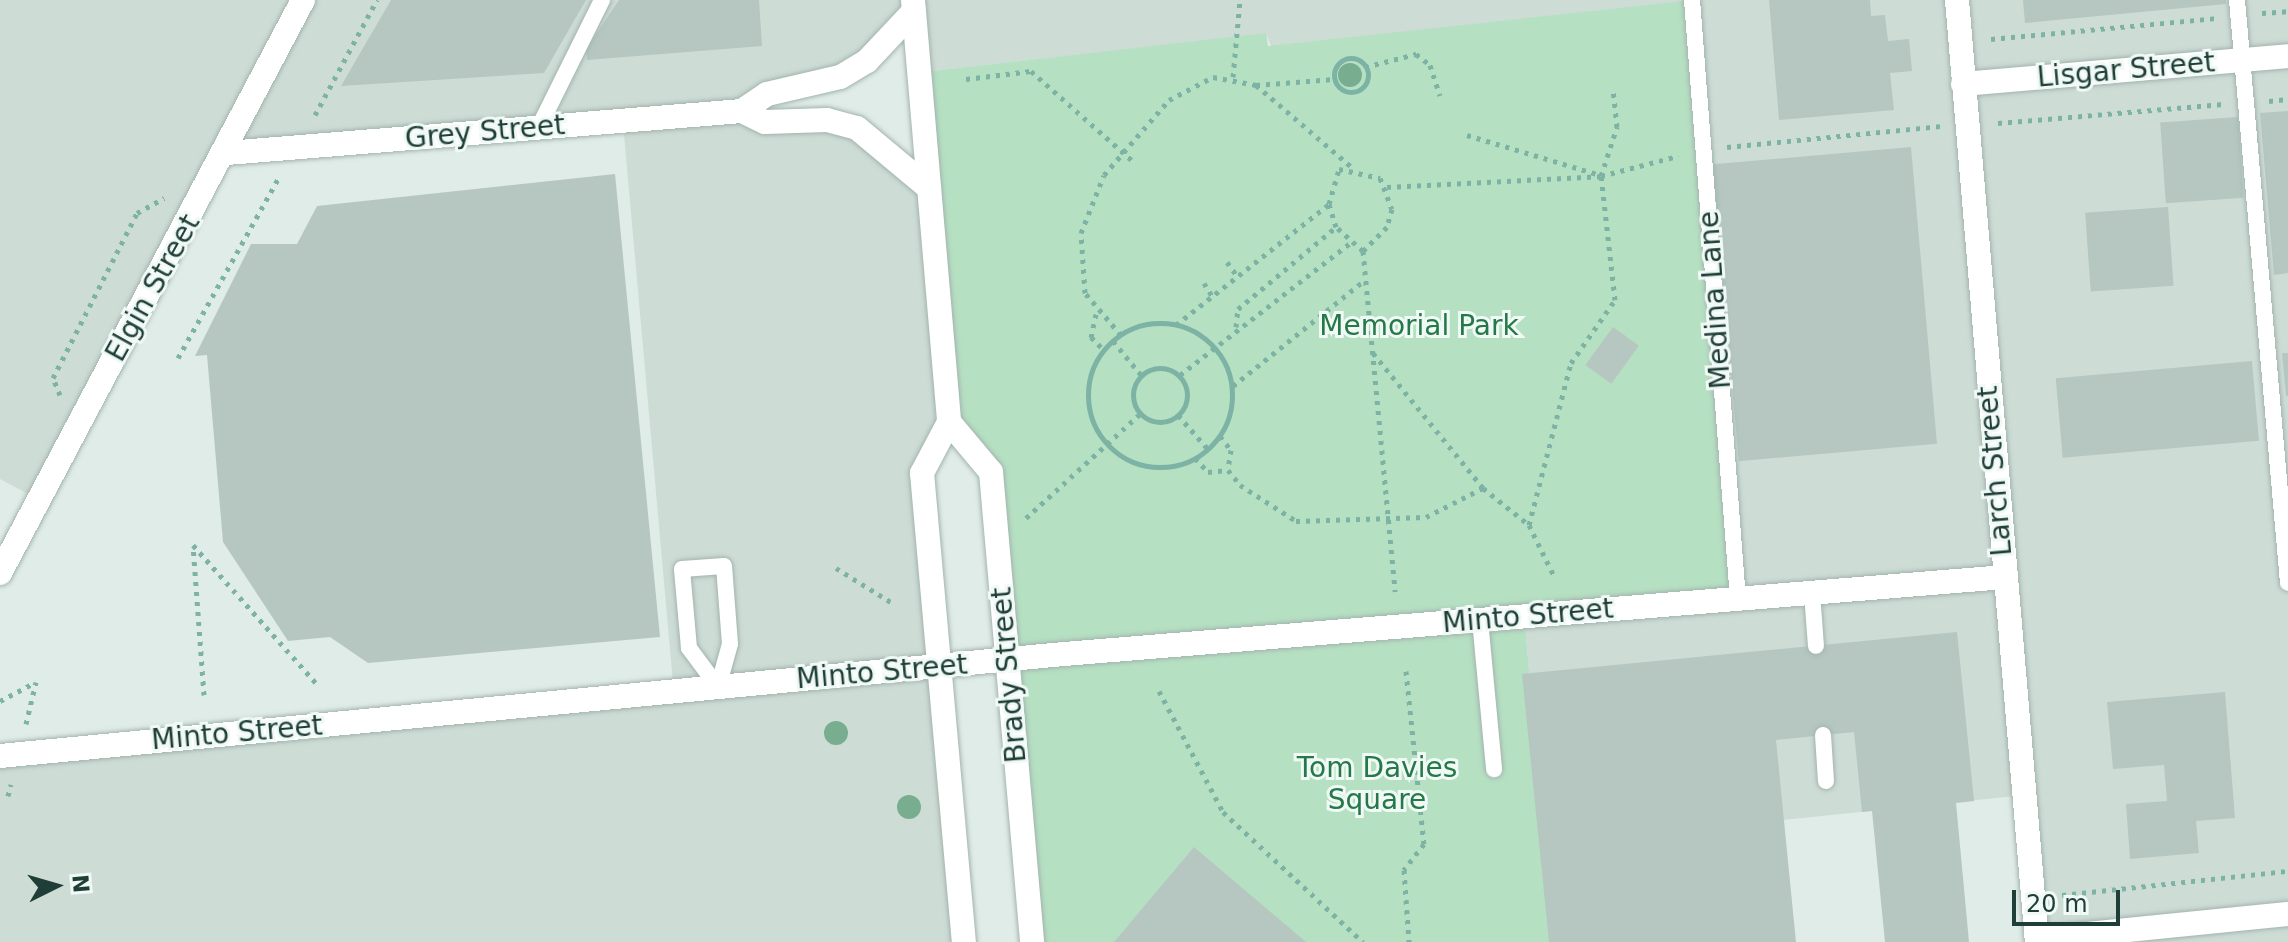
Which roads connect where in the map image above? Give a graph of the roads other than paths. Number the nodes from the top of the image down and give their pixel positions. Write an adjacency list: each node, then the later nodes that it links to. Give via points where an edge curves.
1 (303, 0): 12 (street, Elgin Street)
2 (602, 0): 11 (lane)
3 (1692, 0): 19 (lane, Medina Lane)
4 (1957, 0): 9 (street, Larch Street)
5 (913, 5): 10 (street, via 867,61 840,77 767,94); 13 (street)
6 (2238, 8): 8 (lane)
7 (2288, 56): 8 (street, Lisgar Street)
8 (2242, 60): 9 (street, Lisgar Street); 17 (lane)
9 (1963, 84): 16 (street, Larch Street)
10 (742, 111): 11 (street, Grey Street); 13 (street, via 765,122 827,120 857,128)
11 (539, 127): 12 (street, Grey Street)
12 (227, 153): 15 (street, Elgin Street)
13 (929, 188): 14 (street)
14 (949, 422): 22 (street, Brady Street, via 991,472); 23 (street, via 922,473)
15 (2, 566)
16 (2004, 577): 18 (street, Minto Street); 30 (street, Larch Street)
17 (2288, 583)
18 (1812, 593): 19 (street, Minto Street); 21 (lane)
19 (1738, 599): 20 (street, Minto Street)
20 (1480, 620): 22 (street, Minto Street); 27 (lane)
21 (1816, 646)
22 (1008, 660): 23 (street, Minto Street); 32 (street, Brady Street)
23 (937, 667): 24 (street, Minto Street); 31 (street)
24 (718, 687): 24 (lane, via 730,644 724,566 682,569 689,648); 26 (street, Minto Street)
25 (1823, 735): 28 (lane)
26 (0, 756)
27 (1494, 769)
28 (1826, 781)
29 (2288, 914): 30 (street)
30 (2037, 940)
31 (964, 942)
32 (1032, 942)

